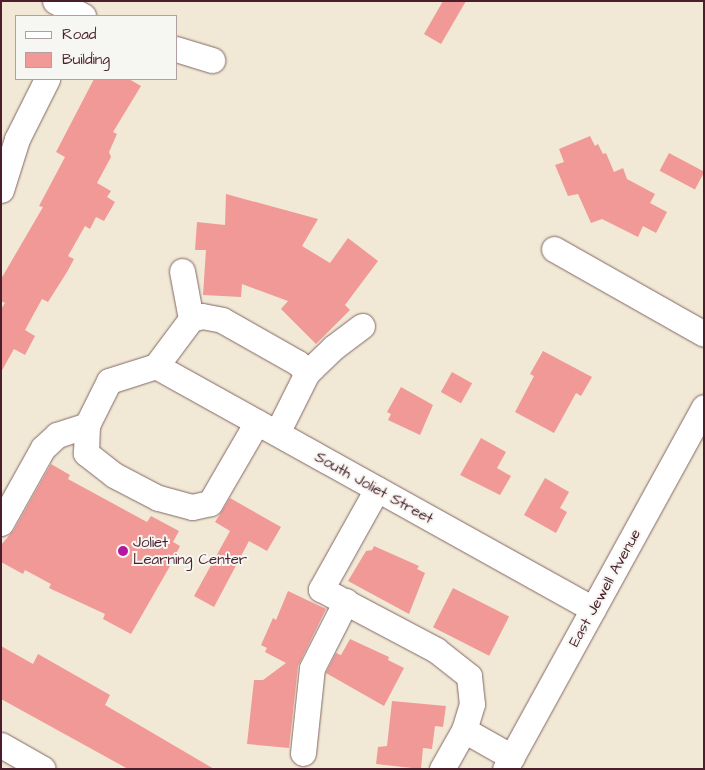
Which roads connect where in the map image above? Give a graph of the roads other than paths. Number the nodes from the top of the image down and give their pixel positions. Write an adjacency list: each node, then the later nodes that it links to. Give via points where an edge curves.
1 (55, 1): 3 (street)
2 (90, 1): 4 (street)
3 (80, 15)
4 (83, 15)
5 (178, 50): 6 (street)
6 (212, 60)
7 (46, 80): 8 (street, via 17,139)
8 (1, 190)
9 (554, 249): 13 (street)
10 (182, 271): 11 (street)
11 (191, 319): 14 (street); 15 (street, via 202,316 222,320 298,363)
12 (362, 326): 15 (street)
13 (704, 334)
14 (156, 366): 17 (street, via 109,381); 18 (street, South Joliet Street)
15 (307, 373): 18 (street)
16 (704, 407): 22 (street, East Jewell Avenue)
17 (87, 425): 18 (street, via 86,453 114,475 158,498 192,507 210,503); 20 (street, via 57,434 44,448)
18 (267, 428): 19 (street, South Joliet Street)
19 (377, 489): 21 (street, via 321,589); 22 (street, South Joliet Street)
20 (1, 523)
21 (346, 601): 23 (street, via 436,650 469,676 472,704); 25 (street, via 312,668)
22 (593, 610): 26 (street, East Jewell Avenue)
23 (464, 730): 26 (street); 28 (street)
24 (1, 746): 27 (street)
25 (303, 753)
26 (509, 763)
27 (33, 766)
28 (442, 769)

